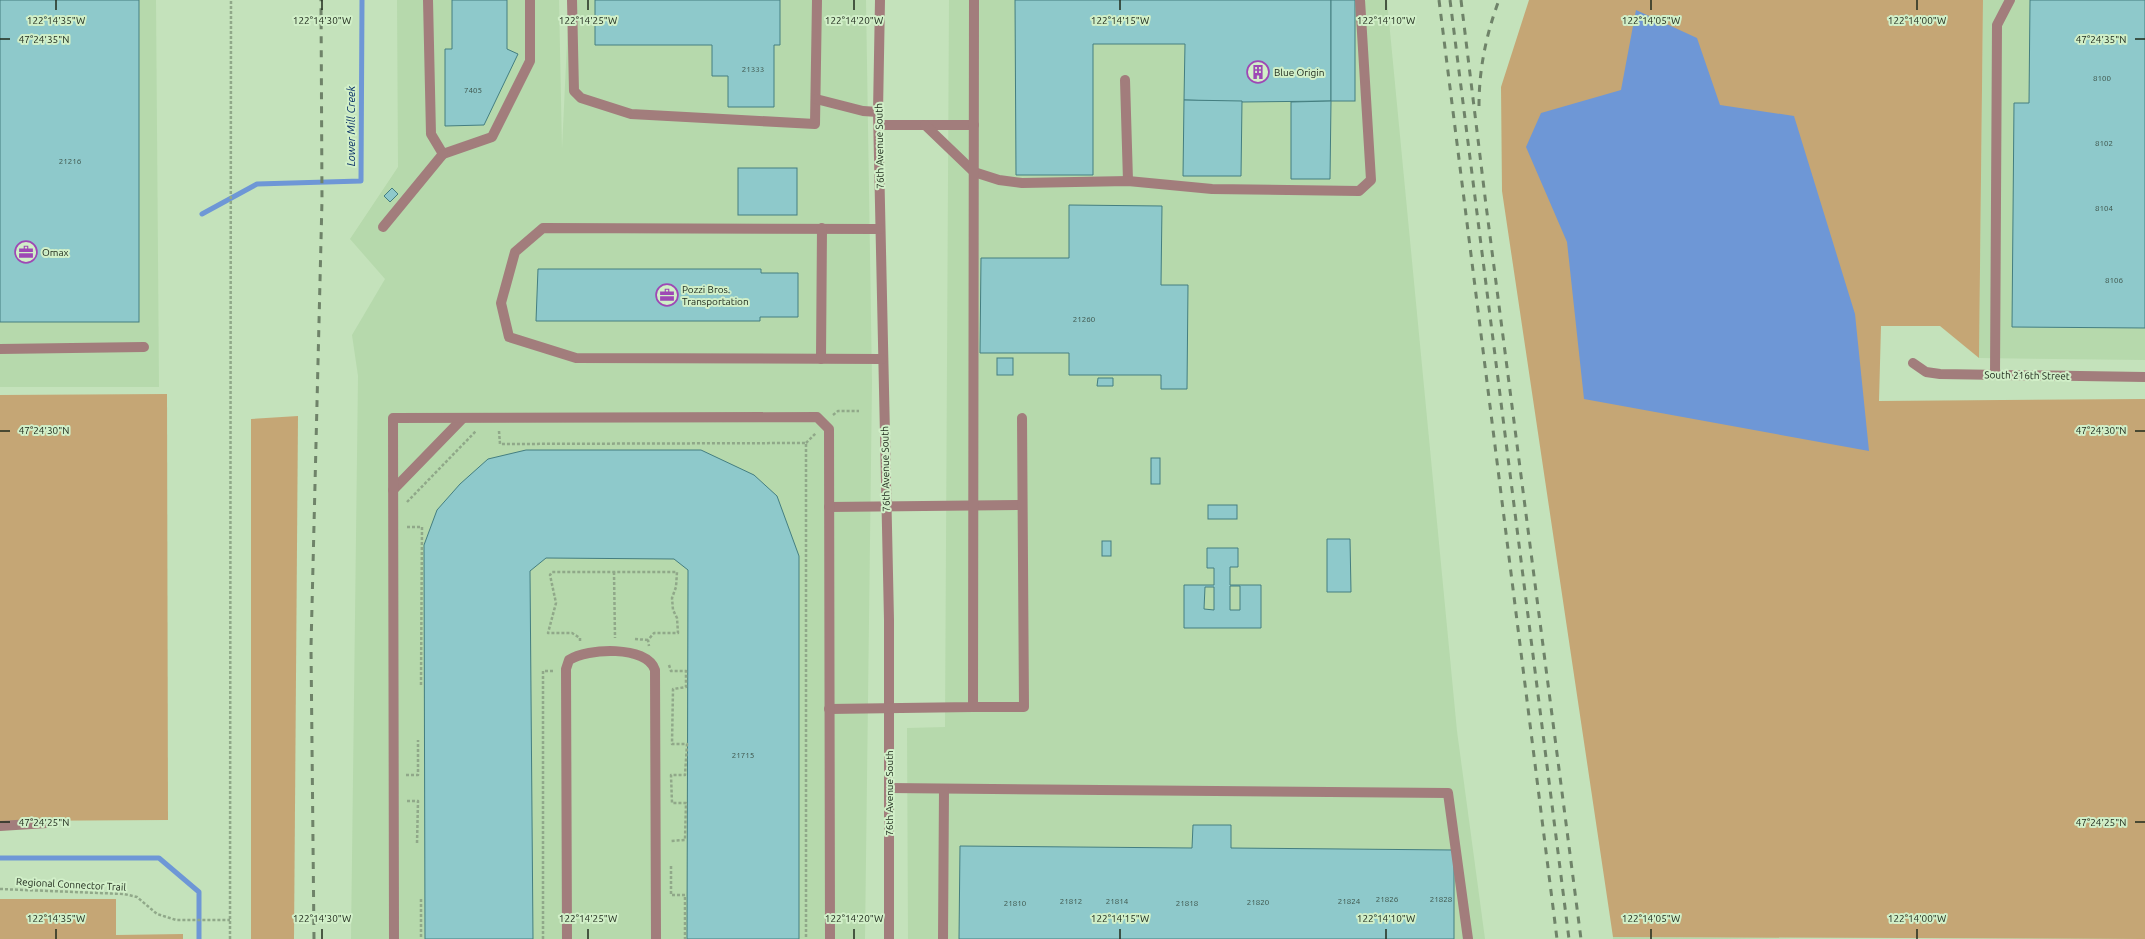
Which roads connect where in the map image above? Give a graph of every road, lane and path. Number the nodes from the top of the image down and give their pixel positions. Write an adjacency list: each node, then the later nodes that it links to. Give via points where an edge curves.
1 (231, 0): 62 (path)
2 (428, 0): 16 (street, via 431,134)
3 (530, 0): 16 (street, via 530,61 492,137)
4 (572, 0): 11 (street, via 574,91 581,98 631,114 815,124)
5 (817, 0): 11 (street)
6 (880, 0): 12 (street, 76th Avenue South)
7 (974, 0): 15 (street)
8 (1360, 0): 18 (street, via 1371,180 1359,191 1212,189)
9 (2010, 0): 27 (street, via 1997,25)
10 (1126, 80): 18 (street)
11 (816, 99): 12 (street, via 863,112)
12 (878, 112): 13 (street, 76th Avenue South)
13 (879, 125): 14 (street); 21 (street, 76th Avenue South)
14 (925, 125): 15 (street); 17 (street)
15 (974, 125): 17 (street)
16 (443, 154): 19 (street)
17 (974, 172): 18 (street, via 999,180 1022,182); 34 (street)
18 (1128, 181)
19 (383, 227)
20 (822, 228): 21 (street); 24 (street); 24 (street, via 543,228 515,252 501,303 509,337 576,358)
21 (880, 229): 25 (street, 76th Avenue South)
22 (144, 347): 23 (street)
23 (0, 349)
24 (821, 359): 25 (street)
25 (882, 359): 37 (street, 76th Avenue South)
26 (1912, 363): 27 (street, South 216th Street, via 1926,372 1940,374)
27 (1995, 374): 28 (street, South 216th Street)
28 (2145, 377)
29 (463, 418): 33 (street); 33 (street, via 393,418); 36 (street, via 817,417 829,429)
30 (1022, 418): 35 (street)
31 (477, 430): 38 (path, via 407,501)
32 (492, 430): 70 (path, via 499,430 500,444 806,443)
33 (393, 490): 64 (street)
34 (974, 505): 35 (street); 37 (street); 47 (street)
35 (1022, 505): 47 (street, via 1024,707)
36 (829, 507): 37 (street); 49 (street)
37 (886, 507): 48 (street, 76th Avenue South)
38 (407, 508)
39 (407, 521): 46 (path, via 406,527 422,527)
40 (614, 572): 41 (path); 42 (path, via 552,572 550,575 556,603 548,633 572,633 580,638); 43 (path, via 677,572 672,598 678,633 654,633 648,640 649,647)
41 (615, 639)
42 (580, 644)
43 (654, 649)
44 (667, 661): 58 (path, via 671,671 686,671 686,688 673,689 672,744 687,744 685,775 671,775 672,803 686,803 685,840 670,840)
45 (558, 666): 66 (path, via 556,671 543,671)
46 (421, 686)
47 (973, 707): 48 (street)
48 (889, 709): 49 (street); 52 (street, 76th Avenue South)
49 (829, 710): 71 (street)
50 (418, 740): 51 (path, via 418,775 404,775)
51 (404, 782)
52 (889, 788): 53 (street); 72 (street, 76th Avenue South)
53 (944, 789): 73 (street); 74 (street, via 1448,793)
54 (404, 795): 57 (path, via 404,801 418,801)
55 (47, 823): 56 (street)
56 (0, 826)
57 (417, 844)
58 (671, 848)
59 (671, 864): 69 (path, via 671,895 685,895)
60 (0, 889): 62 (path, Regional Connector Trail, via 124,894 137,897 157,914 176,920)
61 (421, 899): 65 (path)
62 (230, 920): 63 (path)
63 (230, 939)
64 (394, 939)
65 (421, 939)
66 (543, 939)
67 (566, 939): 68 (street, via 566,669 569,660 584,653 630,652 646,658 655,670)
68 (656, 939)
69 (685, 939)
70 (806, 939)
71 (830, 939)
72 (889, 939)
73 (943, 939)
74 (1468, 939)

